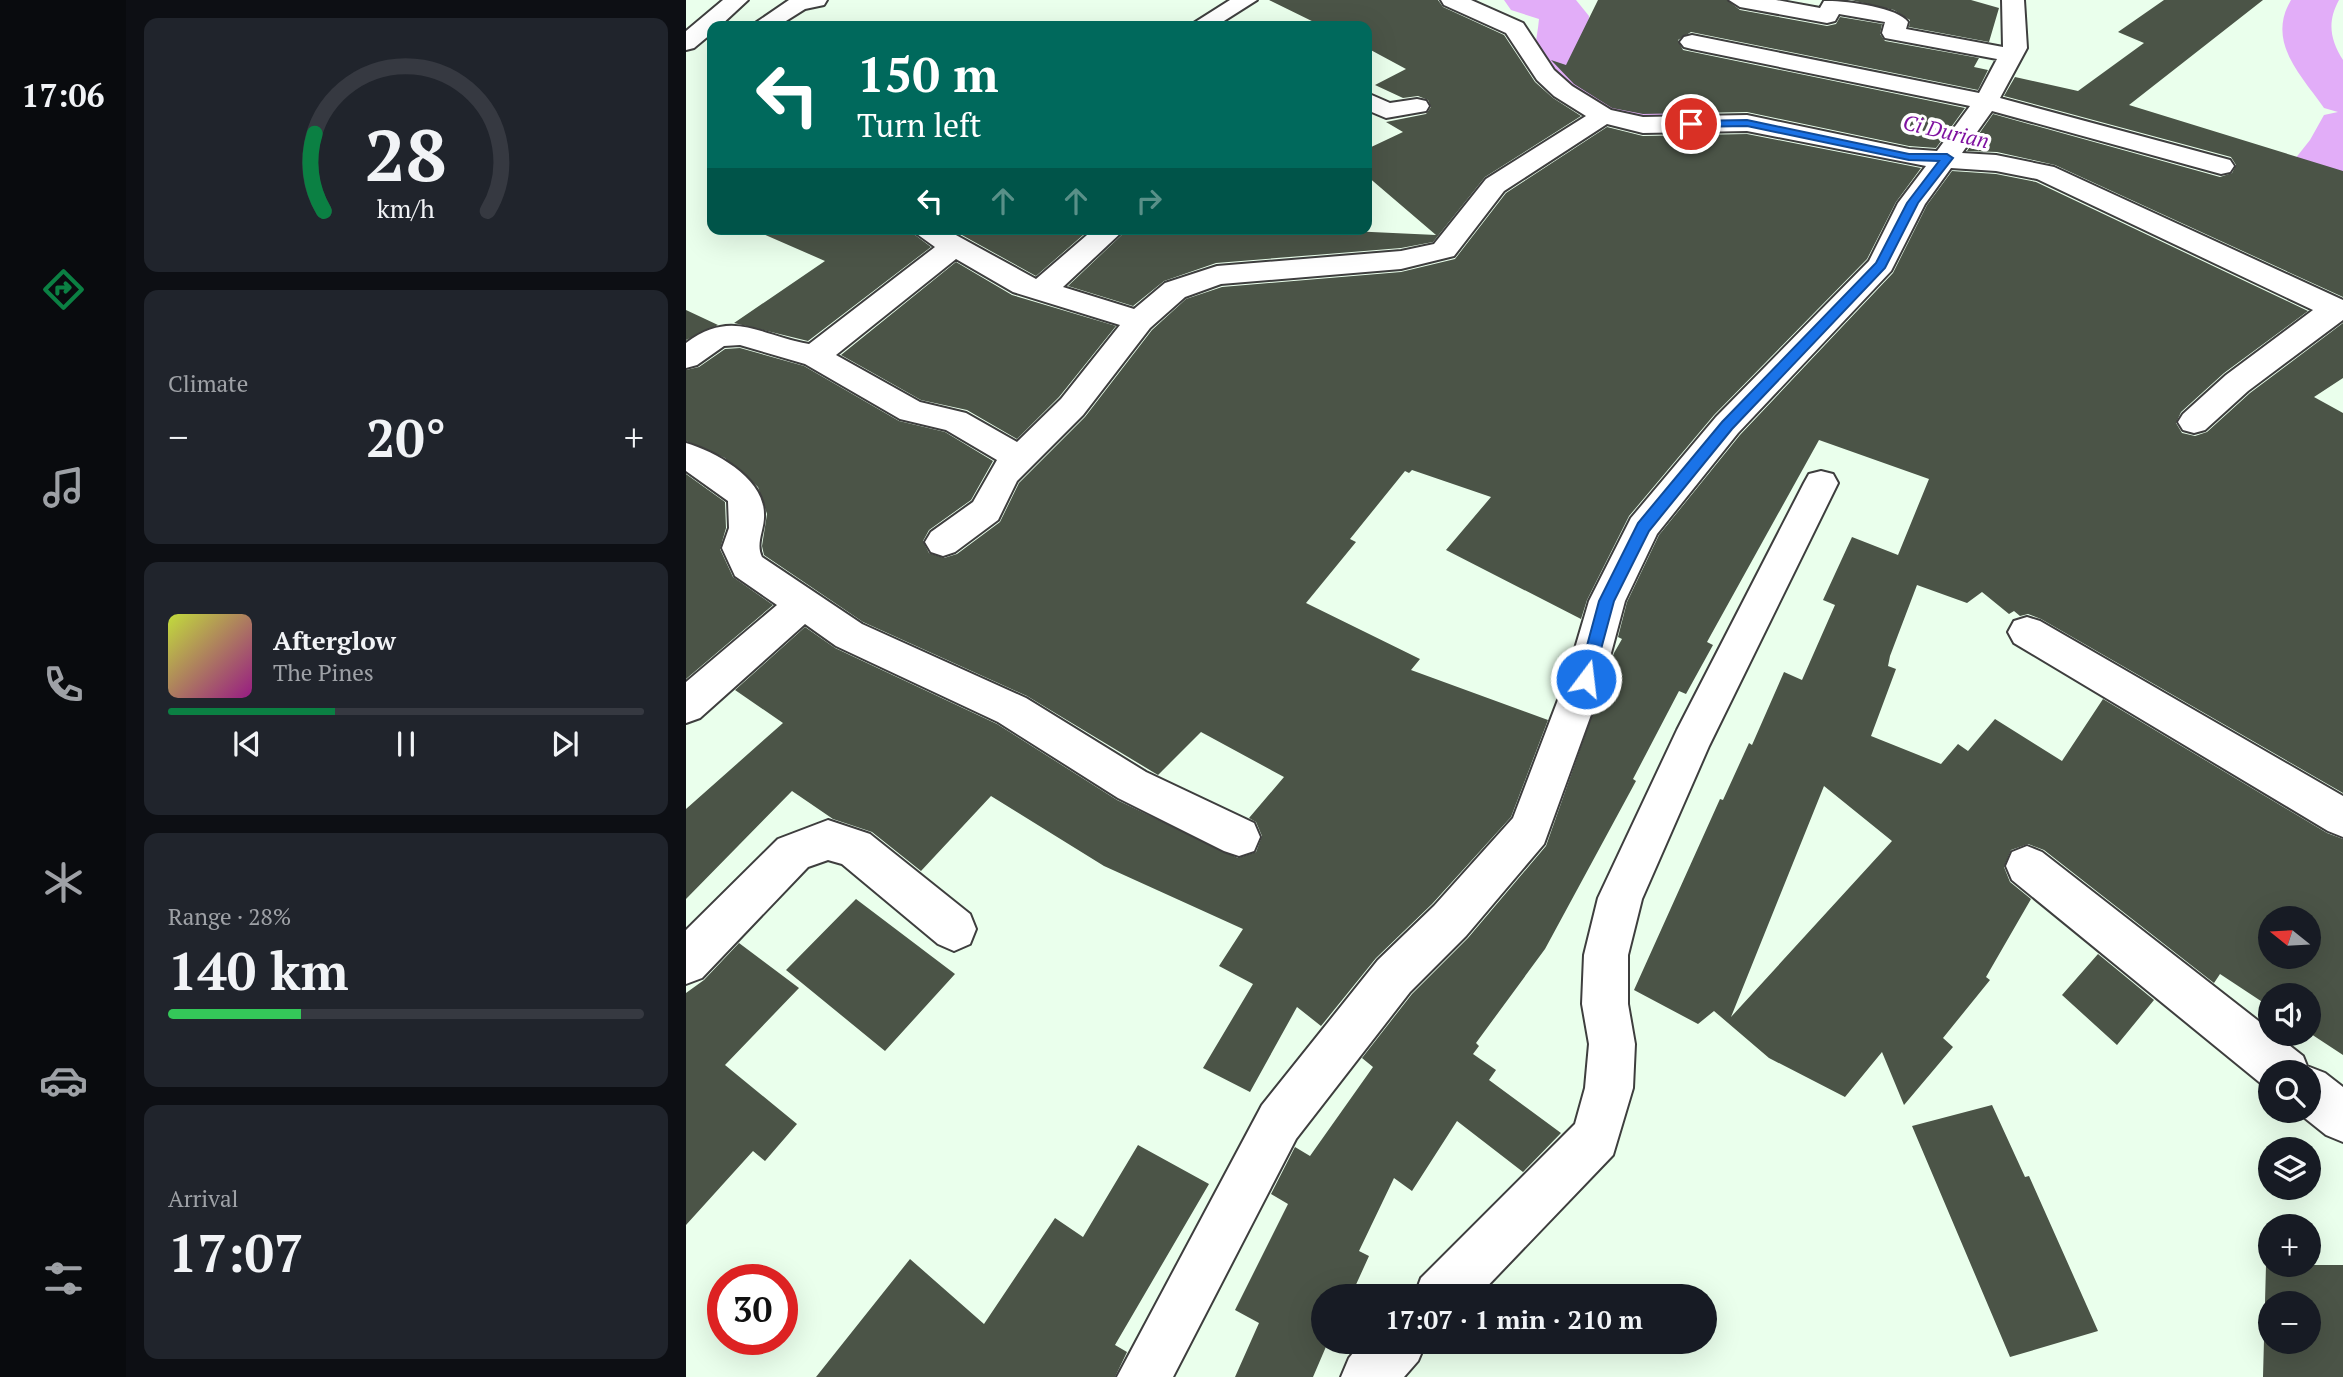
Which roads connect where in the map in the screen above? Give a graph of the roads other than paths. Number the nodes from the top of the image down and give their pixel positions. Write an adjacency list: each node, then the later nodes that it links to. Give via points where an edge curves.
1 (737, 0): 7 (street)
2 (816, 0): 8 (street, via 798,4)
3 (1246, 0): 9 (street)
4 (1452, 0): 17 (street, via 1515,28 1545,75)
5 (1740, 0): 13 (street, via 1827,16 1832,6 1892,17 1897,22 1893,33)
6 (2013, 0): 13 (street, via 2015,48)
7 (712, 21)
8 (770, 21)
9 (1209, 21)
10 (707, 25): 12 (street)
11 (1692, 42): 14 (street)
12 (686, 43)
13 (2011, 55): 14 (street)
14 (1986, 102): 18 (street); 19 (street)
15 (1372, 103): 16 (street, via 1386,111)
16 (1417, 106)
17 (1603, 116): 18 (street, via 1643,125 1747,123 1909,157); 25 (street, via 1495,185 1444,250 1401,260 1217,275 1175,290)
18 (1953, 149): 24 (street, via 2045,173); 46 (street, via 1912,203 1881,265 1727,425 1643,527 1607,601 1586,679 1529,830 1451,921 1394,975 1279,1122)
19 (2221, 166)
20 (935, 235): 22 (street)
21 (1104, 235): 23 (street)
22 (954, 246): 23 (street, via 1007,278); 26 (street)
23 (1041, 291): 25 (street)
24 (2339, 309): 28 (street, via 2237,383)
25 (1139, 321): 30 (street, via 1072,407)
26 (814, 355): 27 (street, via 785,350 758,337 730,334 707,341); 30 (street, via 899,404 956,422)
27 (686, 358)
28 (2194, 422)
29 (686, 455): 33 (street, via 743,493 750,522 740,548 748,566)
30 (1021, 459): 32 (street, via 1004,474 986,512)
31 (1821, 483): 44 (street, via 1691,742 1620,898 1606,955 1605,1004 1612,1044 1607,1100 1596,1138)
32 (943, 542)
33 (802, 605): 35 (street); 37 (street, via 861,641 1012,710 1132,786)
34 (2027, 632): 36 (street)
35 (686, 706)
36 (2343, 818)
37 (1238, 837)
38 (2027, 866): 41 (street)
39 (954, 929): 40 (street, via 855,848 828,840 793,853)
40 (686, 962)
41 (2270, 1060)
42 (2321, 1100): 43 (street)
43 (2343, 1118)
44 (1453, 1284)
45 (1388, 1354): 47 (street)
46 (1144, 1377)
47 (1368, 1377)

